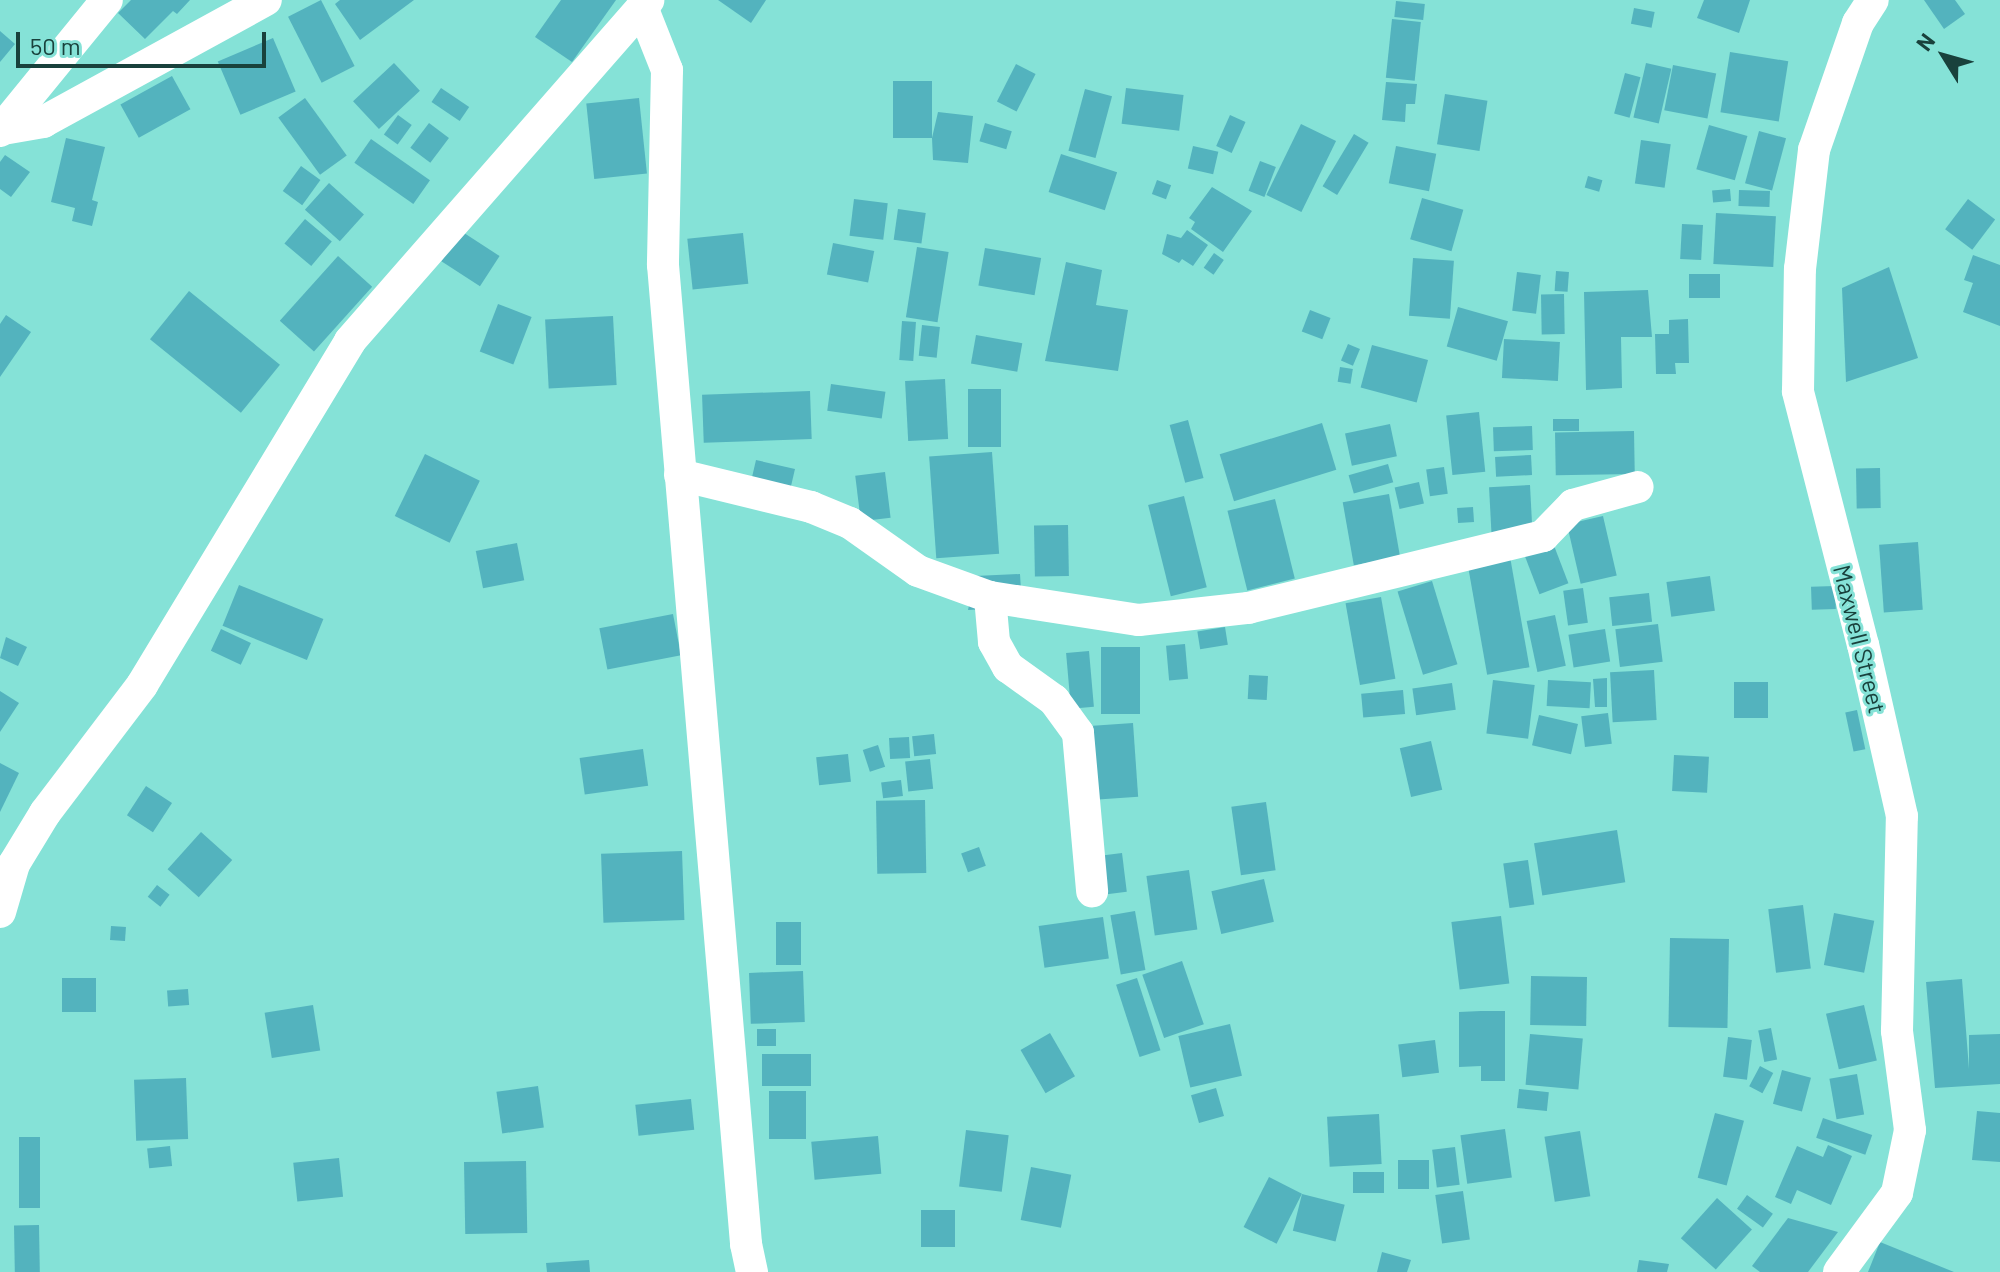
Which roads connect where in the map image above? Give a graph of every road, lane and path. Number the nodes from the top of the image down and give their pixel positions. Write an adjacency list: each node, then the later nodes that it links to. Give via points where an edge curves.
1 (107, 0): 5 (street)
2 (266, 0): 5 (street, via 43,122)
3 (1873, 0): 12 (street, Maxwell Street, via 1858,23 1814,150 1800,269 1798,391 1902,816 1897,1031 1910,1130 1897,1193)
4 (645, 3): 6 (street, via 667,70 663,265); 10 (street, via 350,341 142,685 45,813 14,864)
5 (2, 130)
6 (680, 475): 8 (street, via 811,507 850,523 918,571); 11 (street)
7 (1638, 487): 8 (street, via 1573,505 1543,536 1248,608 1139,620)
8 (990, 597): 9 (street, via 994,642 1008,667 1054,700 1078,733)
9 (1092, 891)
10 (0, 912)
11 (752, 1272)
12 (1839, 1272)

